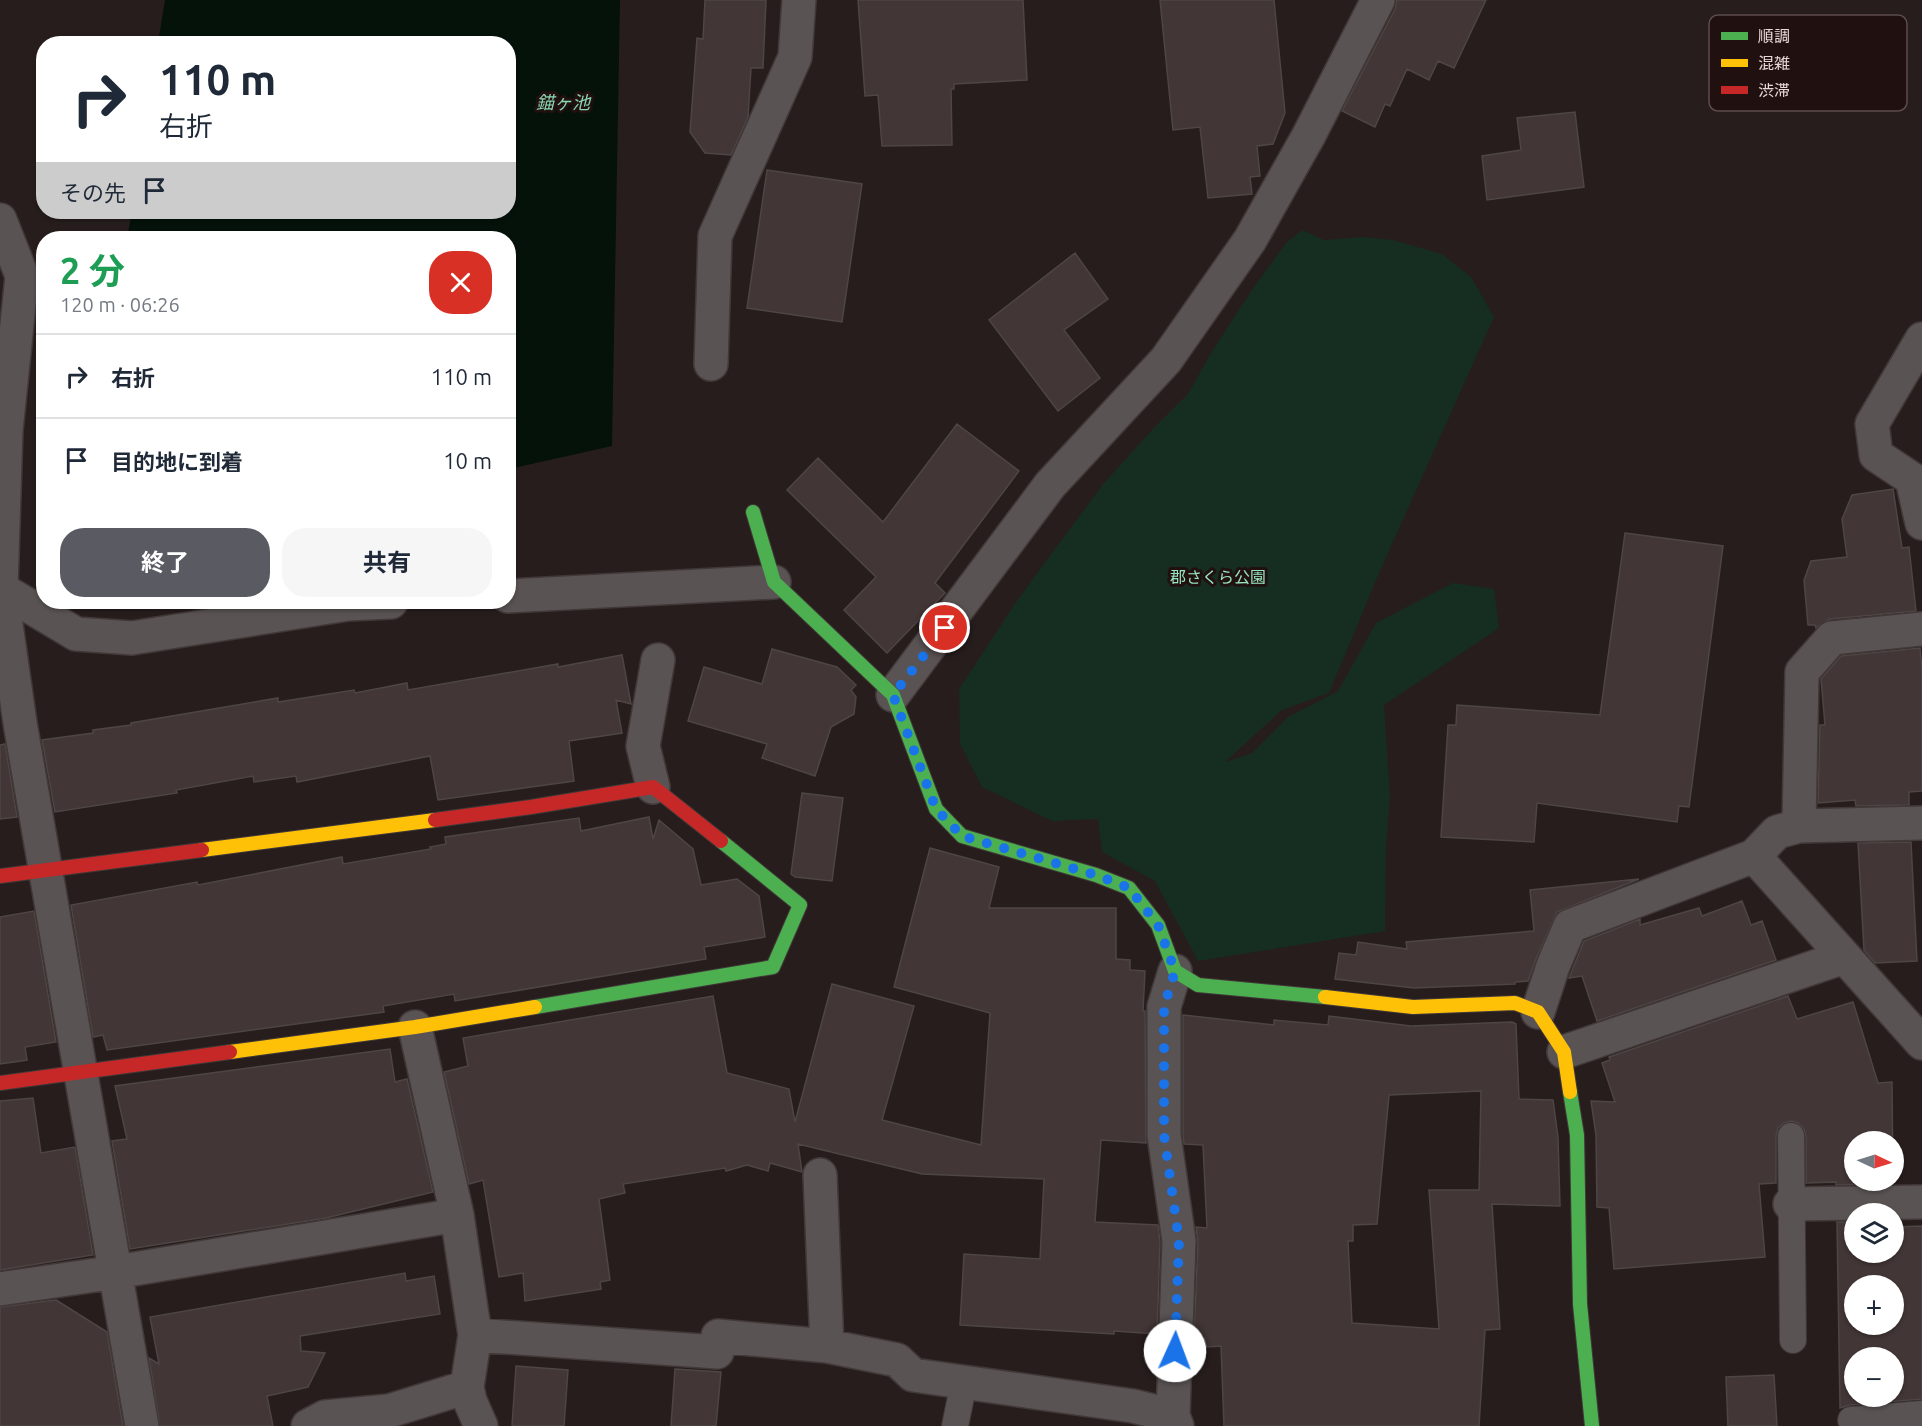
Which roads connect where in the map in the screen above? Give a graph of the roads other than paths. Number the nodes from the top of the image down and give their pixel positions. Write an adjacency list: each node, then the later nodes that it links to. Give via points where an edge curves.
1 (799, 0): 5 (street, via 795,57 715,236)
2 (1378, 0): 14 (street, via 1250,240 1166,360 1050,485)
3 (0, 220): 9 (street, via 22,276 6,430)
4 (1922, 339): 7 (street, via 1872,424 1876,455 1912,479)
5 (711, 364)
6 (753, 512): 8 (street)
7 (1922, 523)
8 (774, 582): 10 (street); 14 (street)
9 (1, 589): 11 (street, via 76,634 132,638); 19 (street)
10 (516, 596)
11 (316, 609)
12 (1922, 628): 17 (street, via 1832,638 1802,672)
13 (658, 660): 15 (street, via 643,746)
14 (893, 695): 22 (street, via 936,809 962,836 1129,888 1158,925)
15 (653, 787): 19 (street, via 520,809); 24 (street, via 800,905 773,967)
16 (1922, 823): 17 (street)
17 (1799, 826): 18 (street, via 1777,832)
18 (1754, 856): 21 (street); 23 (street, via 1569,926)
19 (46, 870): 20 (street); 27 (street)
20 (0, 876)
21 (1844, 957): 25 (street); 26 (street)
22 (1175, 971): 23 (street, via 1198,985 1413,1007 1515,1003); 43 (street, via 1164,1007 1164,1135 1179,1241)
23 (1538, 1011): 26 (street)
24 (415, 1027): 27 (street); 33 (street)
25 (1922, 1043)
26 (1564, 1052): 48 (street, via 1577,1135 1580,1304)
27 (81, 1072): 28 (street); 34 (street)
28 (0, 1083)
29 (1791, 1136): 32 (lane)
30 (820, 1176): 38 (street)
31 (1922, 1202): 32 (street)
32 (1790, 1204): 37 (lane)
33 (457, 1215): 34 (street); 36 (street)
34 (116, 1272): 35 (street); 44 (street)
35 (0, 1289)
36 (475, 1335): 38 (street, via 717,1352 718,1336); 40 (street)
37 (1793, 1340)
38 (827, 1346): 39 (street, via 897,1360 913,1375)
39 (964, 1382): 43 (street, via 1133,1406); 47 (lane)
40 (467, 1387): 45 (street, via 389,1411 325,1417); 46 (street)
41 (1922, 1414): 42 (lane)
42 (1851, 1420)
43 (1175, 1421)
44 (142, 1426)
45 (309, 1426)
46 (481, 1426)
47 (955, 1426)
48 (1592, 1426)

